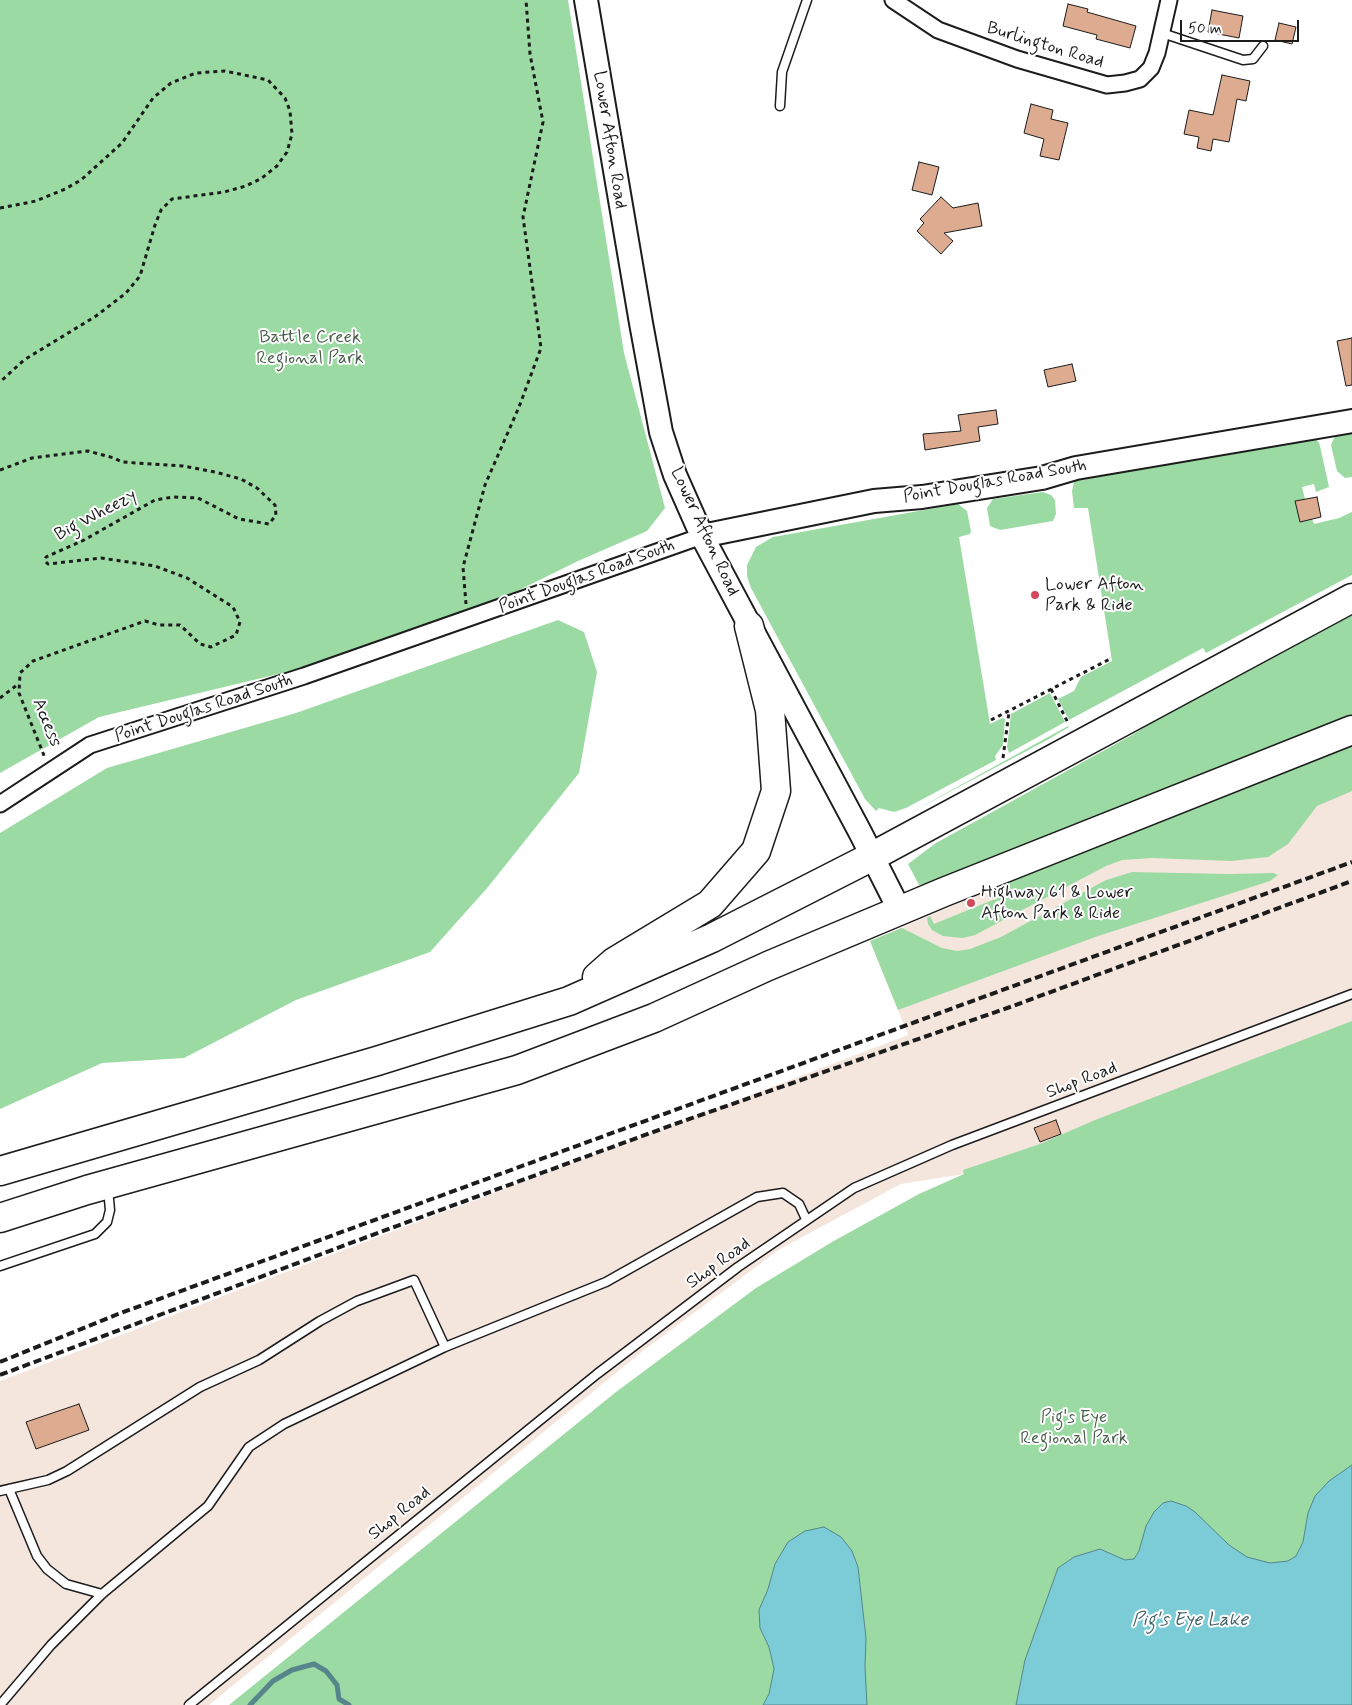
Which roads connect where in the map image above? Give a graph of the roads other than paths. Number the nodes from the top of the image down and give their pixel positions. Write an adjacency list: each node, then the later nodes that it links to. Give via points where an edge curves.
1 (586, 0): 9 (main road, Lower Afton Road, via 661,432 675,475)
2 (807, 0): 7 (lane, via 782,72)
3 (893, 0): 5 (street, Burlington Road, via 938,30 1017,59 1107,85 1140,79 1151,68)
4 (1169, 0): 5 (street, Burlington Road)
5 (1162, 33): 6 (lane, via 1243,60 1253,59)
6 (1263, 46)
7 (780, 106)
8 (1352, 421): 9 (main road, Point Douglas Road South, via 1076,468 1042,478 922,497 879,500)
9 (702, 536): 11 (main road, Lower Afton Road); 13 (street, Point Douglas Road South, via 304,676 90,746)
10 (1352, 598): 14 (highway)
11 (749, 626): 14 (main road, Lower Afton Road); 17 (highway, via 770,710 776,791 756,851 710,904 614,962)
12 (1352, 730): 15 (highway)
13 (0, 804)
14 (873, 856): 15 (main road, Lower Afton Road); 17 (highway, via 712,938)
15 (900, 911): 19 (highway, via 654,1018 517,1070)
16 (1352, 994): 21 (lane, Shop Road, via 952,1145 854,1188)
17 (569, 1001): 18 (highway, via 377,1061)
18 (0, 1171)
19 (108, 1184): 20 (highway); 22 (lane, via 110,1210 107,1222 95,1234)
20 (0, 1218)
21 (806, 1219): 23 (lane, via 799,1204 783,1192 757,1197 606,1282); 28 (lane, Shop Road, via 597,1374)
22 (0, 1266)
23 (445, 1347): 24 (lane, via 414,1280 358,1301 259,1360 200,1387 67,1471 48,1480); 26 (lane, via 284,1424 250,1447 208,1506)
24 (9, 1489): 25 (lane); 26 (lane, via 38,1556 47,1569 66,1584)
25 (0, 1491)
26 (102, 1594): 27 (lane, via 51,1645)
27 (0, 1705)
28 (189, 1705)

